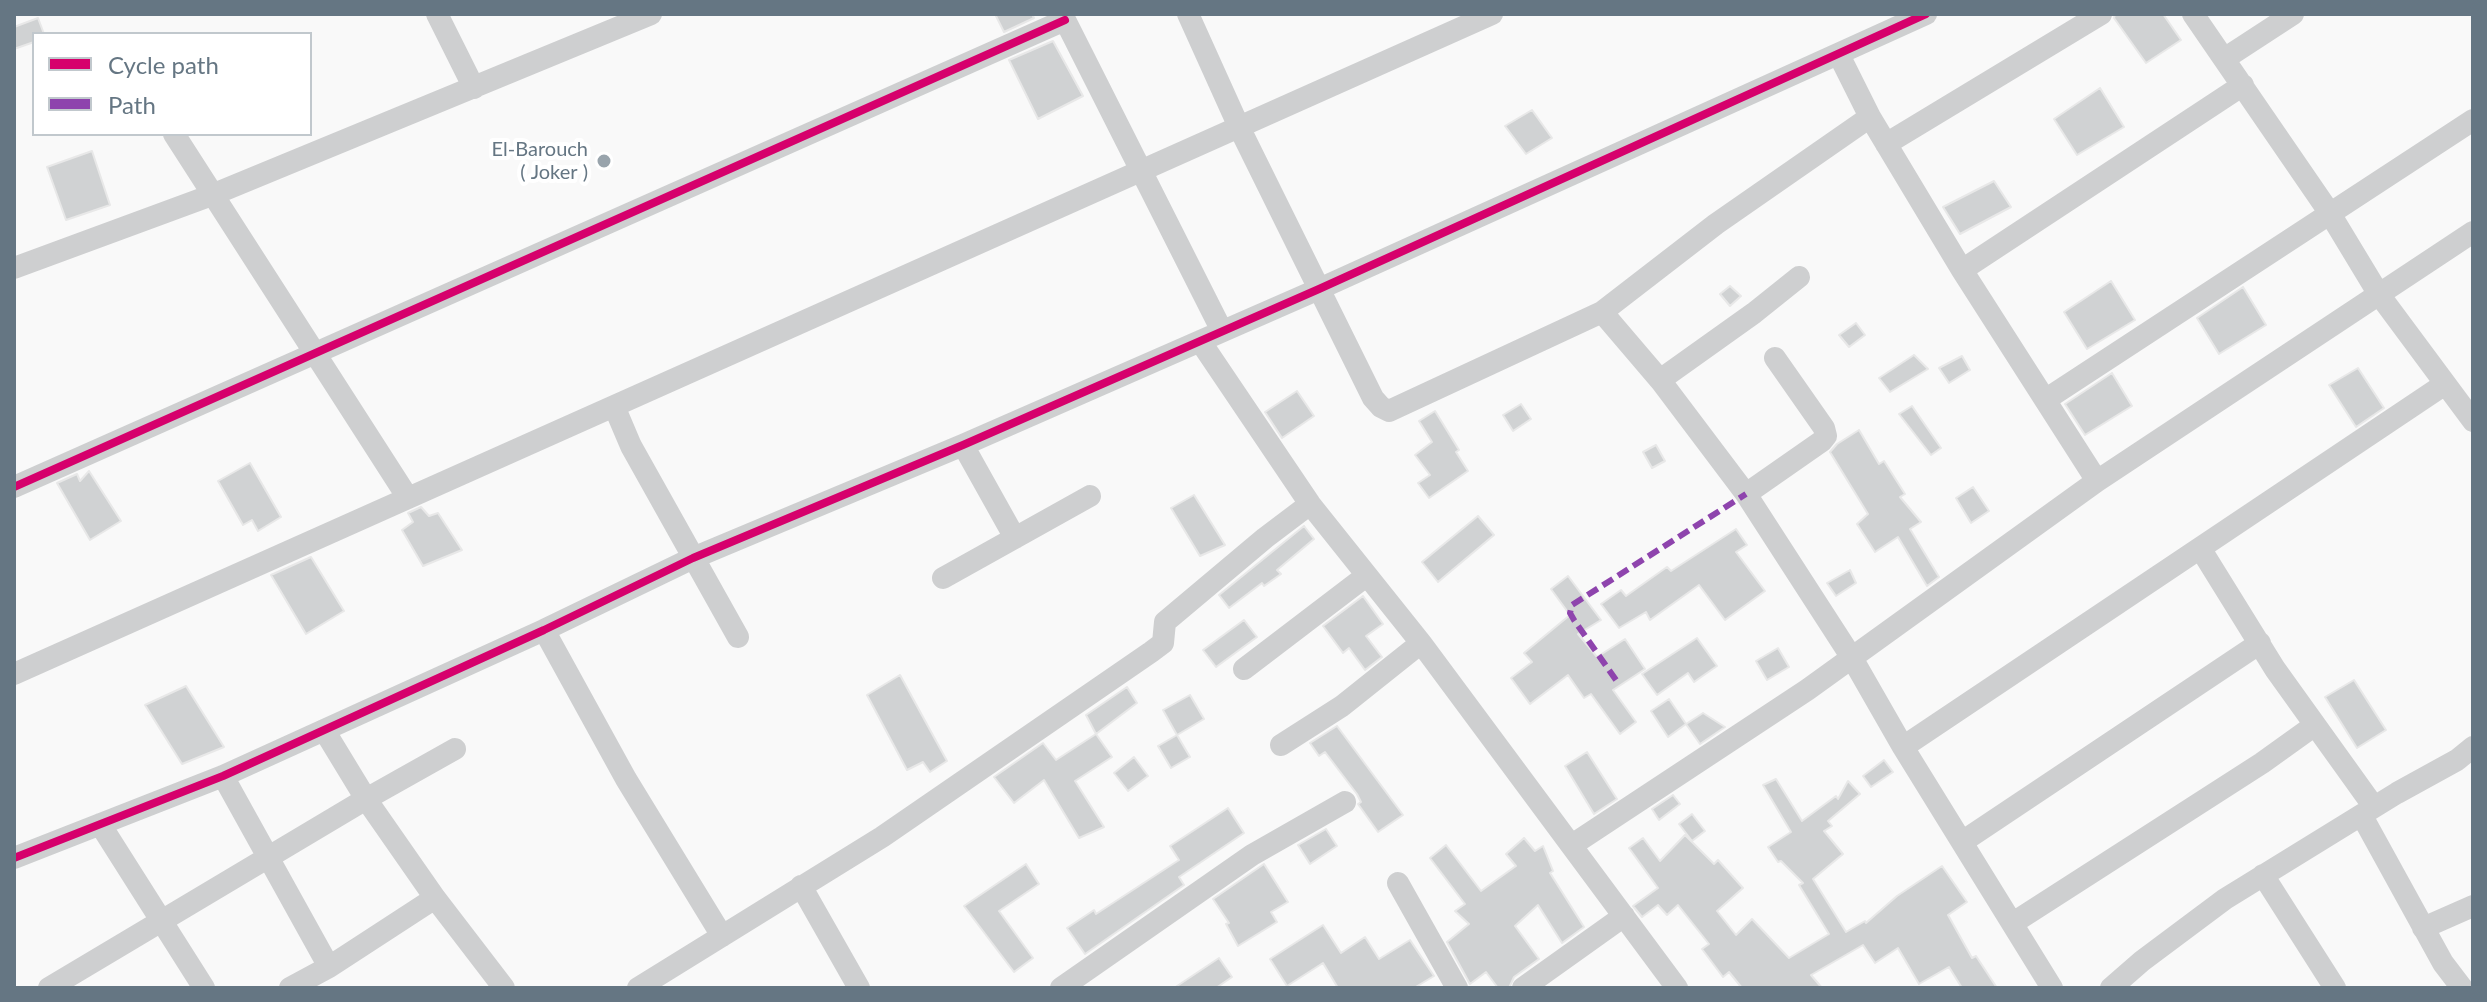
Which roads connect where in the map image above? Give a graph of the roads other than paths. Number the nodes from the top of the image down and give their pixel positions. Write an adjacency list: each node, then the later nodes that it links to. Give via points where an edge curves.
1 (437, 14): 13 (street)
2 (651, 14): 13 (street)
3 (1188, 14): 16 (street)
4 (1492, 14): 16 (street)
5 (1926, 14): 10 (street)
6 (2101, 14): 18 (street)
7 (2193, 14): 11 (street)
8 (2293, 14): 11 (street)
9 (1063, 17): 19 (street); 31 (street)
10 (1839, 55): 14 (street); 26 (street)
11 (2224, 59): 12 (street)
12 (2243, 85): 21 (street); 24 (street)
13 (474, 88): 20 (street)
14 (1870, 117): 18 (street); 28 (street, via 1716,224)
15 (2473, 120): 21 (street)
16 (1239, 127): 19 (street); 26 (street)
17 (175, 136): 20 (street)
18 (1886, 144): 24 (street)
19 (1142, 171): 29 (street); 36 (street)
20 (212, 195): 23 (street); 31 (street)
21 (2329, 212): 27 (street); 35 (street)
22 (2473, 232): 27 (street)
23 (14, 268)
24 (1962, 270): 35 (street)
25 (1799, 277): 33 (street)
26 (1319, 289): 28 (street, via 1373,398 1389,411); 29 (street)
27 (2378, 293): 34 (street); 39 (street)
28 (1602, 312): 33 (street)
29 (1222, 331): 30 (street)
30 (1200, 341): 38 (street); 44 (street)
31 (313, 352): 40 (street); 43 (street)
32 (1775, 358): 41 (street, via 1826,436)
33 (1660, 380): 41 (street)
34 (2445, 384): 37 (street); 46 (street)
35 (2045, 400): 39 (street)
36 (614, 406): 43 (street); 47 (street)
37 (2473, 421)
38 (963, 445): 45 (street); 47 (street)
39 (2097, 481): 54 (street)
40 (14, 487)
41 (1746, 494): 54 (street)
42 (1090, 496): 45 (street)
43 (408, 498): 56 (street)
44 (1310, 504): 48 (street); 74 (street, via 1165,622 1163,643 882,837)
45 (1015, 538): 49 (street)
46 (2200, 548): 53 (street); 60 (street)
47 (693, 558): 50 (street); 51 (street)
48 (1366, 576): 52 (street); 55 (street)
49 (943, 578)
50 (544, 630): 58 (street); 81 (street, via 626,779)
51 (738, 637)
52 (1421, 643): 59 (street, via 1342,706); 69 (street)
53 (2260, 643): 57 (street); 68 (street)
54 (1852, 658): 60 (street); 69 (street)
55 (1244, 669)
56 (14, 674)
57 (2315, 725): 66 (street); 79 (street)
58 (324, 730): 63 (street); 64 (street)
59 (1281, 745)
60 (1903, 747): 68 (street)
61 (2473, 747): 66 (street)
62 (455, 749): 64 (street)
63 (223, 776): 67 (street); 70 (street)
64 (366, 799): 70 (street); 75 (street)
65 (1345, 802): 89 (street, via 1252,855)
66 (2368, 812): 72 (street); 80 (street)
67 (100, 824): 71 (street); 78 (street)
68 (1962, 842): 79 (street)
69 (1572, 845): 77 (street)
70 (267, 857): 78 (street); 82 (street)
71 (14, 858)
72 (2263, 875): 94 (street); 95 (street)
73 (1398, 883): 90 (street)
74 (801, 886): 81 (street); 88 (street)
75 (435, 898): 82 (street); 86 (street)
76 (2473, 906): 80 (street)
77 (1624, 916): 91 (street); 92 (street)
78 (161, 922): 83 (street); 84 (street)
79 (2013, 923): 93 (street)
80 (2423, 928): 96 (street)
81 (722, 936): 87 (street)
82 (329, 967): 85 (street)
83 (49, 988)
84 (204, 988)
85 (290, 988)
86 (504, 988)
87 (638, 988)
88 (859, 988)
89 (1061, 988)
90 (1456, 988)
91 (1523, 988)
92 (1677, 988)
93 (2052, 988)
94 (2111, 988)
95 (2335, 988)
96 (2462, 988)

